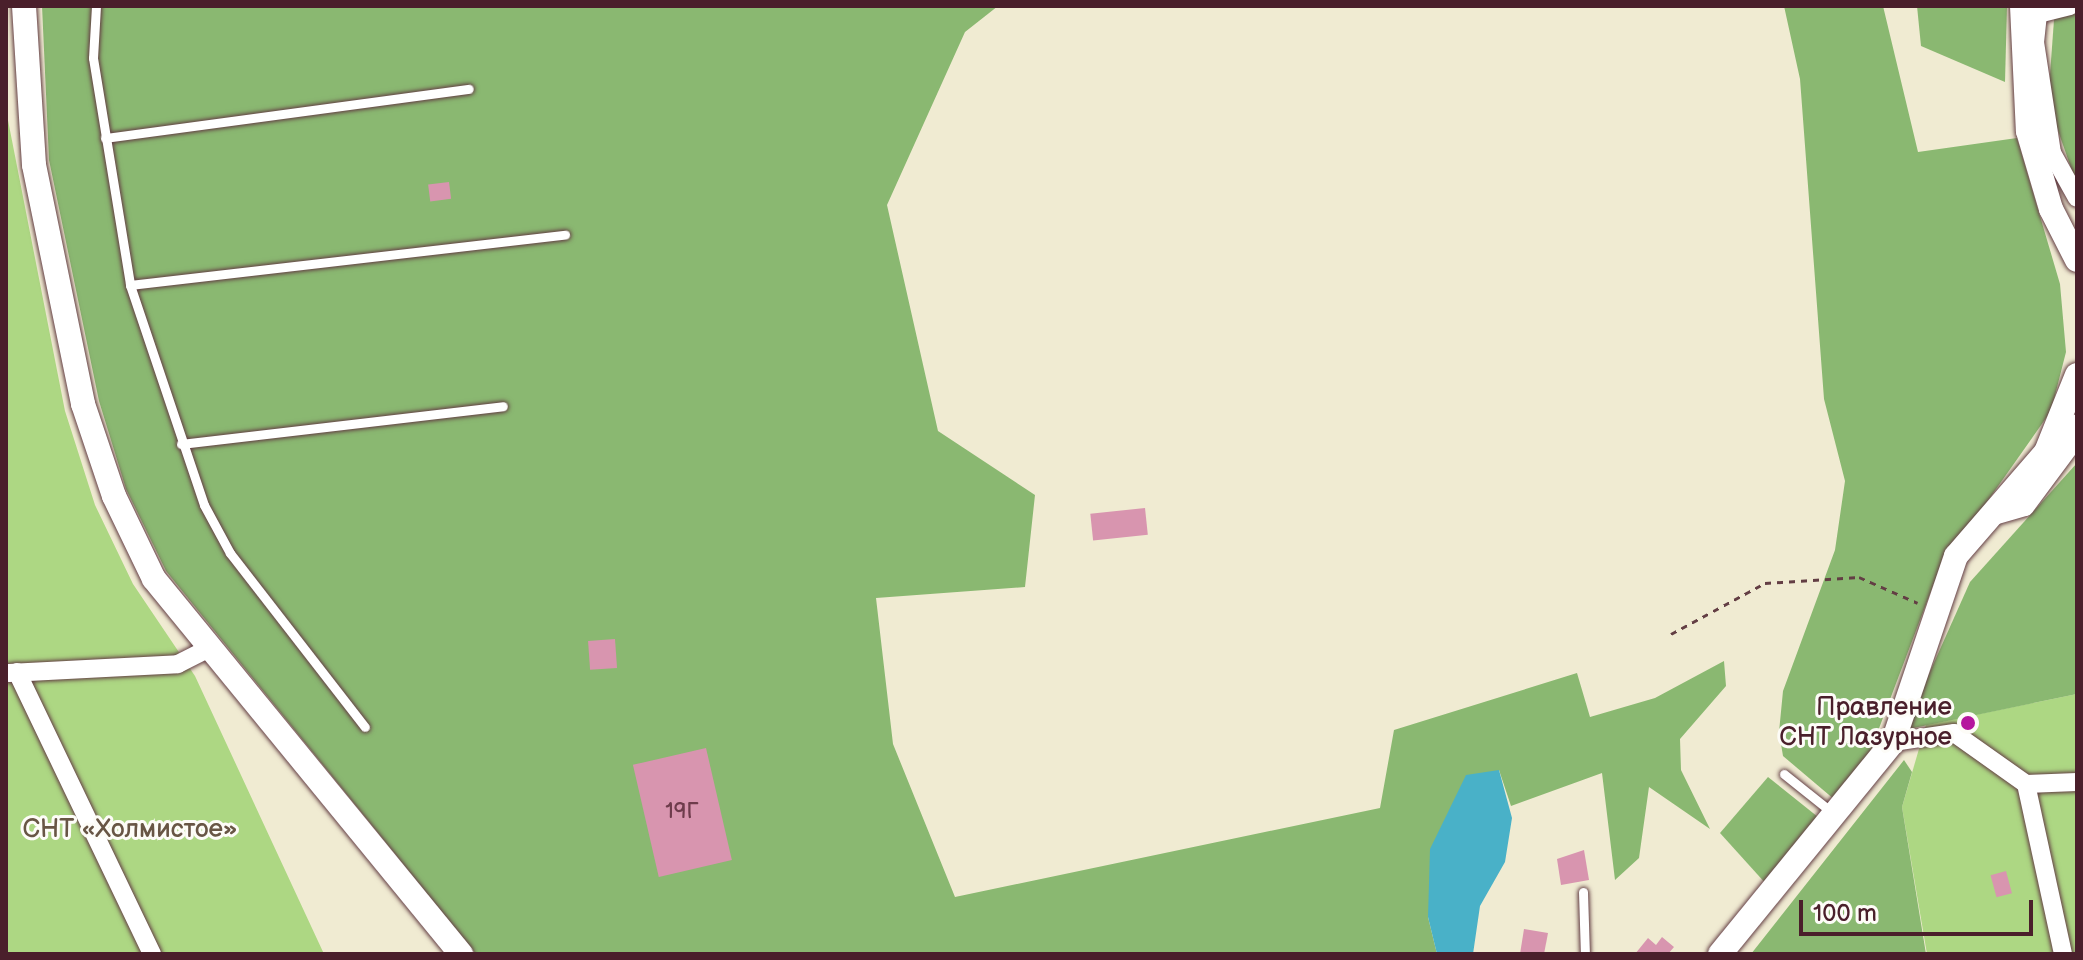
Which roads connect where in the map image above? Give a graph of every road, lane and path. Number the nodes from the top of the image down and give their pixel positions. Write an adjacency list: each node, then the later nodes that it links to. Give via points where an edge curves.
1 (24, 6): 18 (main road, via 26,111 83,404 114,496 154,579)
2 (96, 6): 6 (lane, via 93,58)
3 (2022, 6): 9 (main road, via 2028,131 2051,209)
4 (2070, 6): 7 (street, via 2038,14 2035,42 2052,153)
5 (469, 89): 6 (lane)
6 (105, 138): 10 (lane)
7 (2077, 198)
8 (565, 235): 10 (lane)
9 (2077, 260)
10 (130, 285): 14 (lane)
11 (2077, 375): 15 (main road, via 2046,452)
12 (503, 406): 14 (lane)
13 (2077, 423): 15 (street, via 2069,448 2025,507)
14 (181, 444): 20 (lane, via 230,553)
15 (1990, 517): 16 (main road, via 1956,556)
16 (1936, 611): 17 (path, via 1859,577 1765,583); 21 (main road)
17 (1671, 634)
18 (207, 649): 19 (street, via 178,664); 28 (main road)
19 (11, 673): 27 (street)
20 (365, 727)
21 (1893, 742): 24 (street, via 1954,733); 25 (main road)
22 (1784, 774): 25 (lane)
23 (2077, 782): 24 (street)
24 (2026, 784): 31 (street)
25 (1837, 816): 30 (main road)
26 (1583, 892): 29 (lane)
27 (152, 954)
28 (461, 954)
29 (1585, 954)
30 (1720, 954)
31 (2063, 954)

